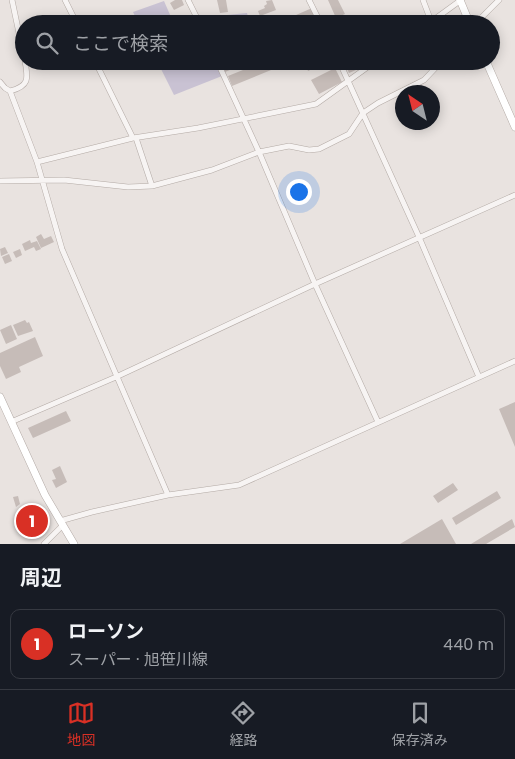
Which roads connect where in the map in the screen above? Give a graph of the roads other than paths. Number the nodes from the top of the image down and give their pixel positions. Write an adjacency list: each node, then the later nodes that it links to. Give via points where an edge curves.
1 (12, 0): 8 (street)
2 (65, 0): 9 (street)
3 (188, 0): 10 (street)
4 (309, 0): 11 (street)
5 (423, 0): 12 (street)
6 (460, 0): 13 (street); 14 (main road)
7 (499, 0): 15 (street)
8 (15, 15)
9 (72, 15)
10 (196, 15)
11 (316, 15)
12 (428, 15)
13 (440, 15)
14 (466, 15)
15 (484, 15)
16 (26, 70): 25 (street, via 27,80 21,87)
17 (100, 70): 29 (street)
18 (221, 70): 27 (street)
19 (343, 70): 23 (street)
20 (363, 70): 23 (street)
21 (433, 70): 26 (street, via 424,80 378,103)
22 (490, 70): 28 (main road)
23 (348, 81): 26 (street); 27 (street, via 316,104)
24 (0, 82): 25 (street)
25 (10, 91): 31 (street)
26 (364, 114): 30 (street, via 350,134 319,149 289,146); 36 (street)
27 (244, 118): 29 (street); 30 (street)
28 (515, 126)
29 (135, 138): 31 (street); 34 (street)
30 (259, 152): 34 (street, via 212,170); 37 (street)
31 (37, 162): 32 (street)
32 (41, 180): 33 (street); 34 (street, via 128,188); 39 (street, via 62,249)
33 (0, 181)
34 (152, 186)
35 (515, 195): 36 (street)
36 (419, 237): 37 (street); 40 (street)
37 (315, 284): 39 (street); 43 (street)
38 (515, 361): 40 (street)
39 (116, 377): 42 (street); 44 (street)
40 (479, 377): 43 (street)
41 (0, 397): 42 (main road)
42 (11, 422): 45 (main road)
43 (378, 422): 44 (street, via 238,485)
44 (168, 495): 45 (street, via 92,512)
45 (61, 523): 46 (street); 47 (main road)
46 (44, 544)
47 (74, 544)

